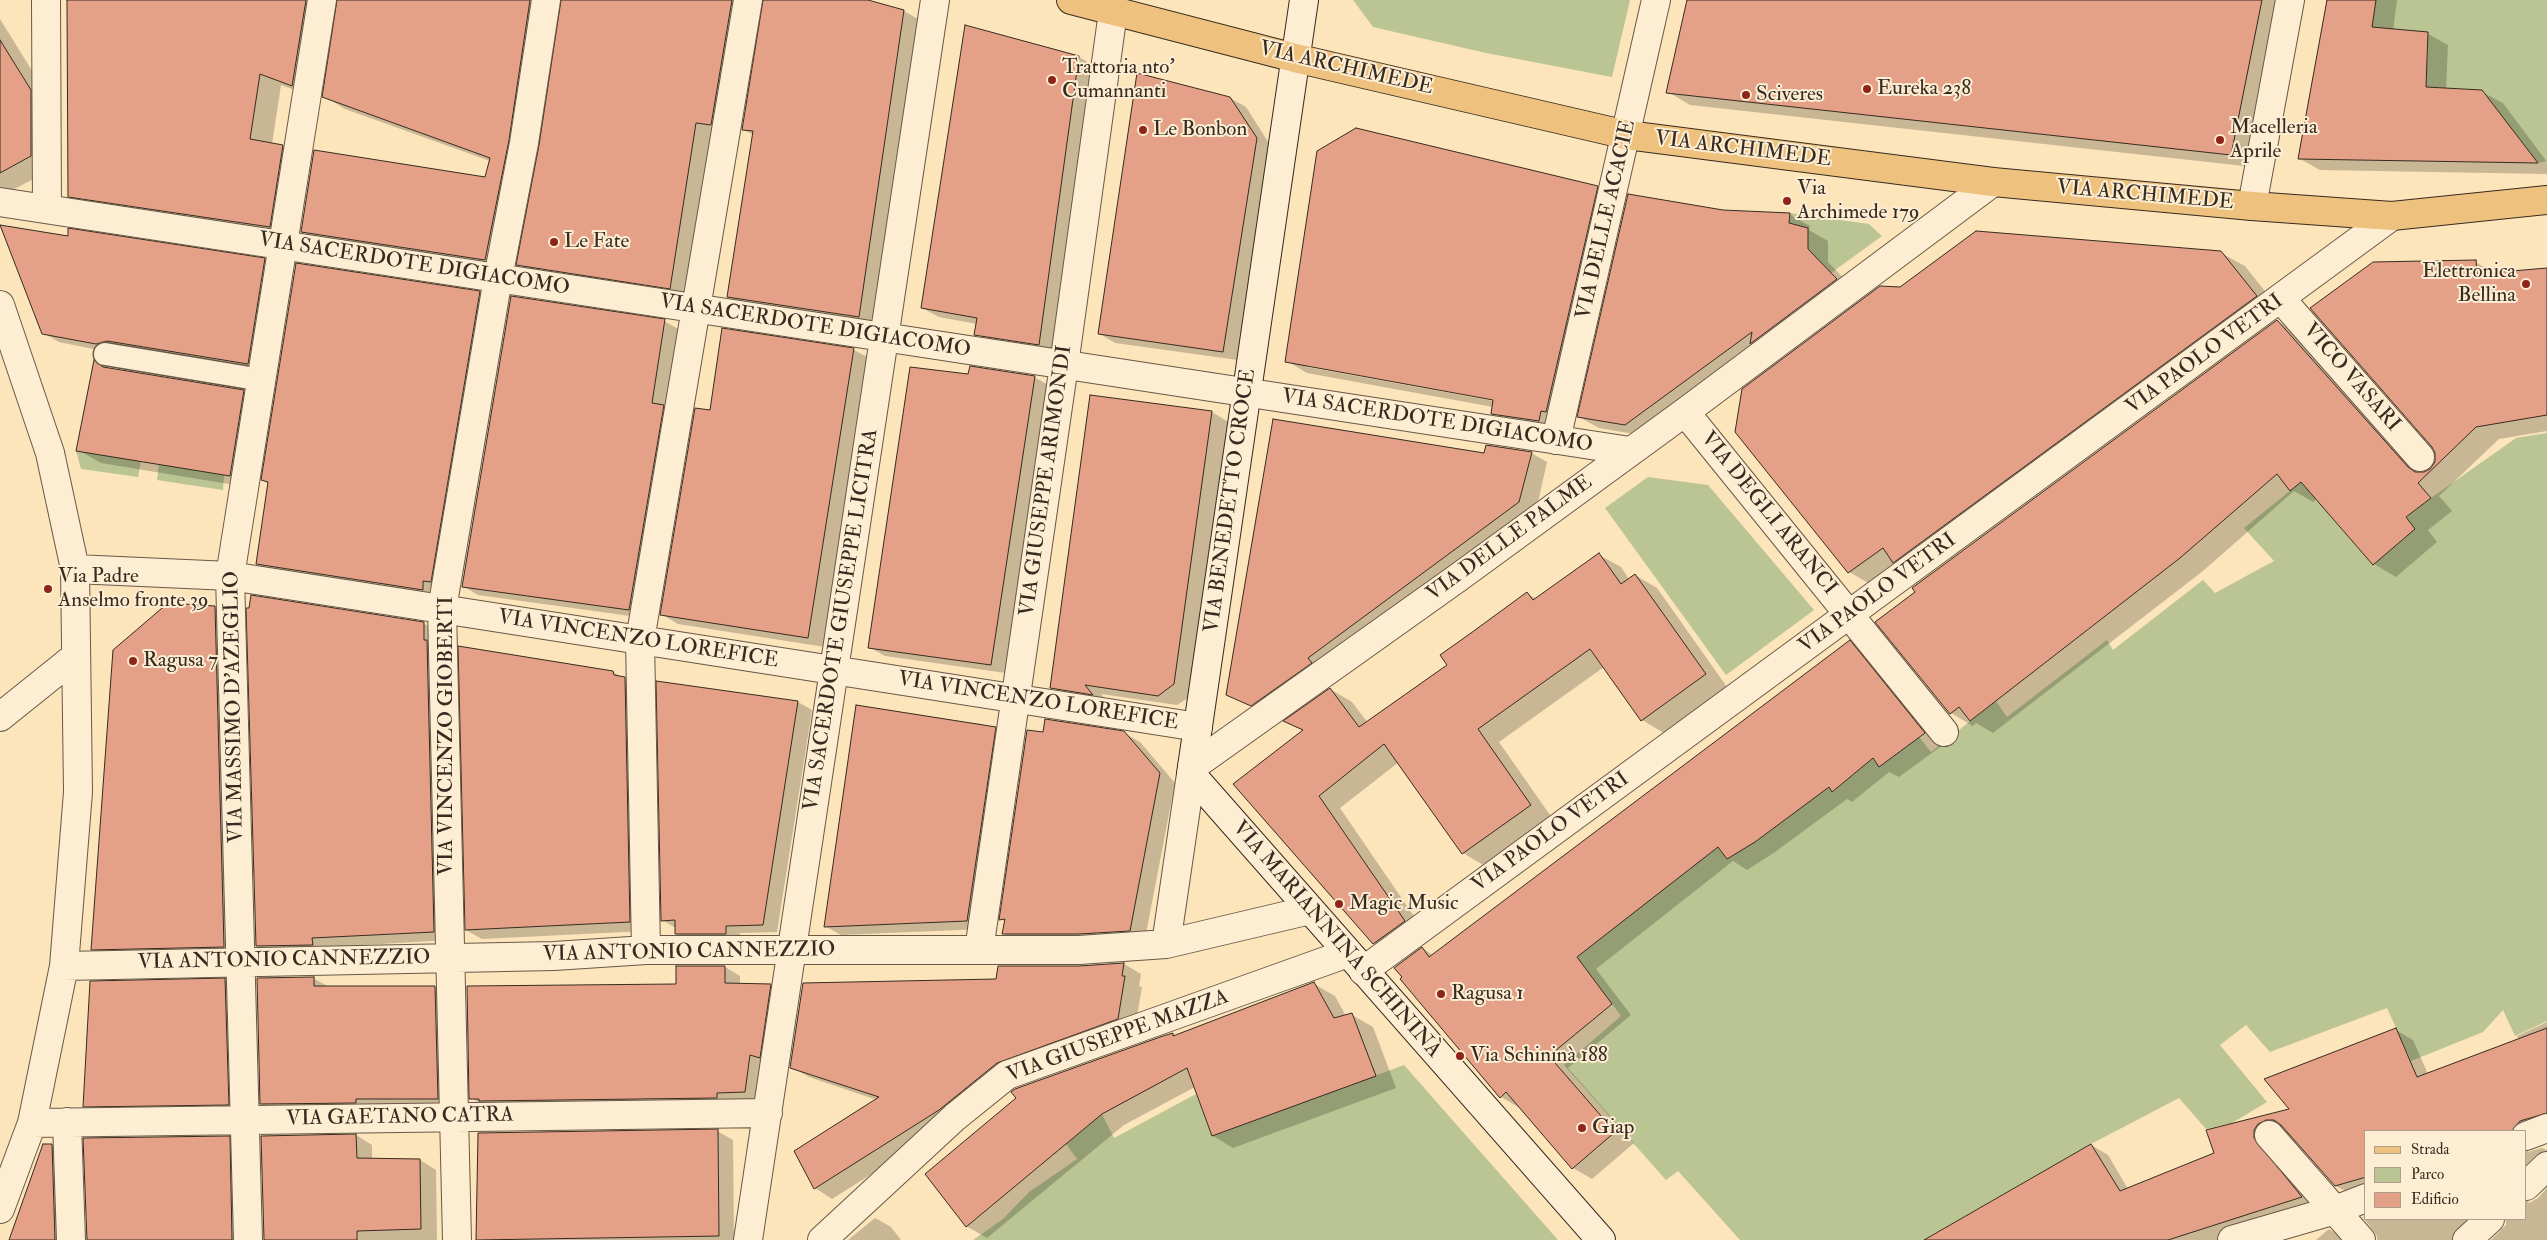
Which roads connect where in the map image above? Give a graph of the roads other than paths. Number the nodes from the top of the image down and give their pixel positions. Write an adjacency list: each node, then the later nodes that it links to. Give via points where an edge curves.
1 (46, 0): 17 (street)
2 (322, 0): 19 (street, VIA MASSIMO D'AZEGLIO)
3 (546, 0): 20 (street, VIA VINCENZO GIOBERTI, via 524,143)
4 (748, 0): 23 (street)
5 (935, 0): 24 (street, VIA SACERDOTE GIUSEPPE LICITRA)
6 (1071, 0): 10 (main road, VIA ARCHIMEDE)
7 (1304, 0): 11 (street, VIA BENEDETTO CROCE)
8 (1656, 0): 12 (street, VIA DELLE ACACIE)
9 (2290, 0): 16 (street)
10 (1113, 12): 11 (main road, VIA ARCHIMEDE); 26 (street, VIA GIUSEPPE ARIMONDI)
11 (1295, 58): 12 (main road, VIA ARCHIMEDE); 28 (street, VIA BENEDETTO CROCE)
12 (1627, 135): 13 (main road, VIA ARCHIMEDE); 30 (street, VIA DELLE ACACIE)
13 (1993, 182): 16 (main road, VIA ARCHIMEDE); 29 (street, VIA DELLE PALME)
14 (2547, 200): 18 (main road, VIA ARCHIMEDE)
15 (0, 202): 17 (street, VIA SACERDOTE DIGIACOMO)
16 (2252, 206): 18 (main road, VIA ARCHIMEDE)
17 (47, 209): 19 (street, VIA SACERDOTE DIGIACOMO)
18 (2392, 216): 21 (street, VIA PAOLO VETRI)
19 (284, 245): 20 (street, VIA SACERDOTE DIGIACOMO); 27 (street, VIA MASSIMO D'AZEGLIO)
20 (498, 278): 23 (street, VIA SACERDOTE DIGIACOMO); 35 (street, VIA VINCENZO GIOBERTI)
21 (2281, 299): 32 (street, VICO VASARI); 36 (street, VIA PAOLO VETRI)
22 (0, 305): 33 (street, via 50,453)
23 (696, 309): 24 (street, VIA SACERDOTE DIGIACOMO); 37 (street)
24 (885, 337): 26 (street, VIA SACERDOTE DIGIACOMO); 39 (street, VIA SACERDOTE GIUSEPPE LICITRA)
25 (105, 354): 27 (lane)
26 (1064, 365): 28 (street, VIA SACERDOTE DIGIACOMO); 40 (street, VIA GIUSEPPE ARIMONDI)
27 (262, 380): 34 (street, VIA MASSIMO D'AZEGLIO)
28 (1246, 393): 30 (street, VIA SACERDOTE DIGIACOMO); 42 (street, VIA BENEDETTO CROCE)
29 (1685, 412): 31 (street, VIA DELLE PALME); 36 (street, VIA DEGLI ARANCI)
30 (1556, 440): 31 (street, VIA SACERDOTE DIGIACOMO)
31 (1630, 452): 44 (street, VIA DELLE PALME)
32 (2420, 457)
33 (75, 569): 34 (street, VIA VINCENZO LOREFICE); 38 (street)
34 (230, 576): 35 (street, VIA VINCENZO LOREFICE); 51 (street, VIA MASSIMO D'AZEGLIO)
35 (442, 609): 37 (street, VIA VINCENZO LOREFICE); 50 (street, VIA VINCENZO GIOBERTI)
36 (1849, 615): 43 (street, VIA DEGLI ARANCI); 52 (street, VIA PAOLO VETRI)
37 (640, 640): 39 (street, VIA VINCENZO LOREFICE); 47 (street)
38 (76, 656): 41 (street); 53 (street, via 78,792)
39 (835, 670): 40 (street, VIA VINCENZO LOREFICE); 48 (street, VIA SACERDOTE GIUSEPPE LICITRA)
40 (1016, 699): 42 (street, VIA VINCENZO LOREFICE); 49 (street, VIA GIUSEPPE ARIMONDI)
41 (0, 717)
42 (1198, 727): 44 (street, VIA BENEDETTO CROCE)
43 (1944, 732)
44 (1192, 771): 45 (street, VIA MARIANNINA SCHININÀ); 46 (street, VIA BENEDETTO CROCE)
45 (1310, 910): 46 (street, VIA ANTONIO CANNEZZIO); 52 (street, VIA MARIANNINA SCHININÀ)
46 (1166, 944): 49 (street, VIA ANTONIO CANNEZZIO, via 1079,950)
47 (646, 950): 48 (street, VIA ANTONIO CANNEZZIO); 50 (street, VIA ANTONIO CANNEZZIO, via 554,956)
48 (792, 950): 49 (street, VIA ANTONIO CANNEZZIO); 54 (street, VIA SACERDOTE GIUSEPPE LICITRA)
49 (979, 950)
50 (449, 957): 51 (street, VIA ANTONIO CANNEZZIO); 55 (street, VIA VINCENZO GIOBERTI)
51 (240, 962): 53 (street, VIA ANTONIO CANNEZZIO); 56 (street, VIA MASSIMO D'AZEGLIO)
52 (1355, 962): 72 (street, VIA GIUSEPPE MAZZA, via 1007,1075 955,1118); 73 (street, VIA MARIANNINA SCHININÀ)
53 (64, 966): 58 (street)
54 (768, 1113): 55 (street, VIA GAETANO CATRA); 71 (street, VIA SACERDOTE GIUSEPPE LICITRA)
55 (453, 1117): 56 (street, VIA GAETANO CATRA); 70 (street, VIA VINCENZO GIOBERTI)
56 (244, 1120): 57 (street, VIA GAETANO CATRA); 69 (street, VIA MASSIMO D'AZEGLIO)
57 (67, 1122): 58 (street, VIA GAETANO CATRA); 68 (street)
58 (32, 1123): 65 (street)
59 (2547, 1128): 61 (street)
60 (2269, 1135): 66 (street)
61 (2527, 1136)
62 (2547, 1166): 63 (street)
63 (2527, 1185)
64 (2364, 1199): 66 (street)
65 (0, 1209)
66 (2326, 1212): 74 (street); 75 (street); 76 (street)
67 (2489, 1220): 77 (street)
68 (70, 1240)
69 (248, 1240)
70 (457, 1240)
71 (748, 1240)
72 (822, 1240)
73 (1602, 1240)
74 (2232, 1240)
75 (2295, 1240)
76 (2361, 1240)
77 (2467, 1240)

